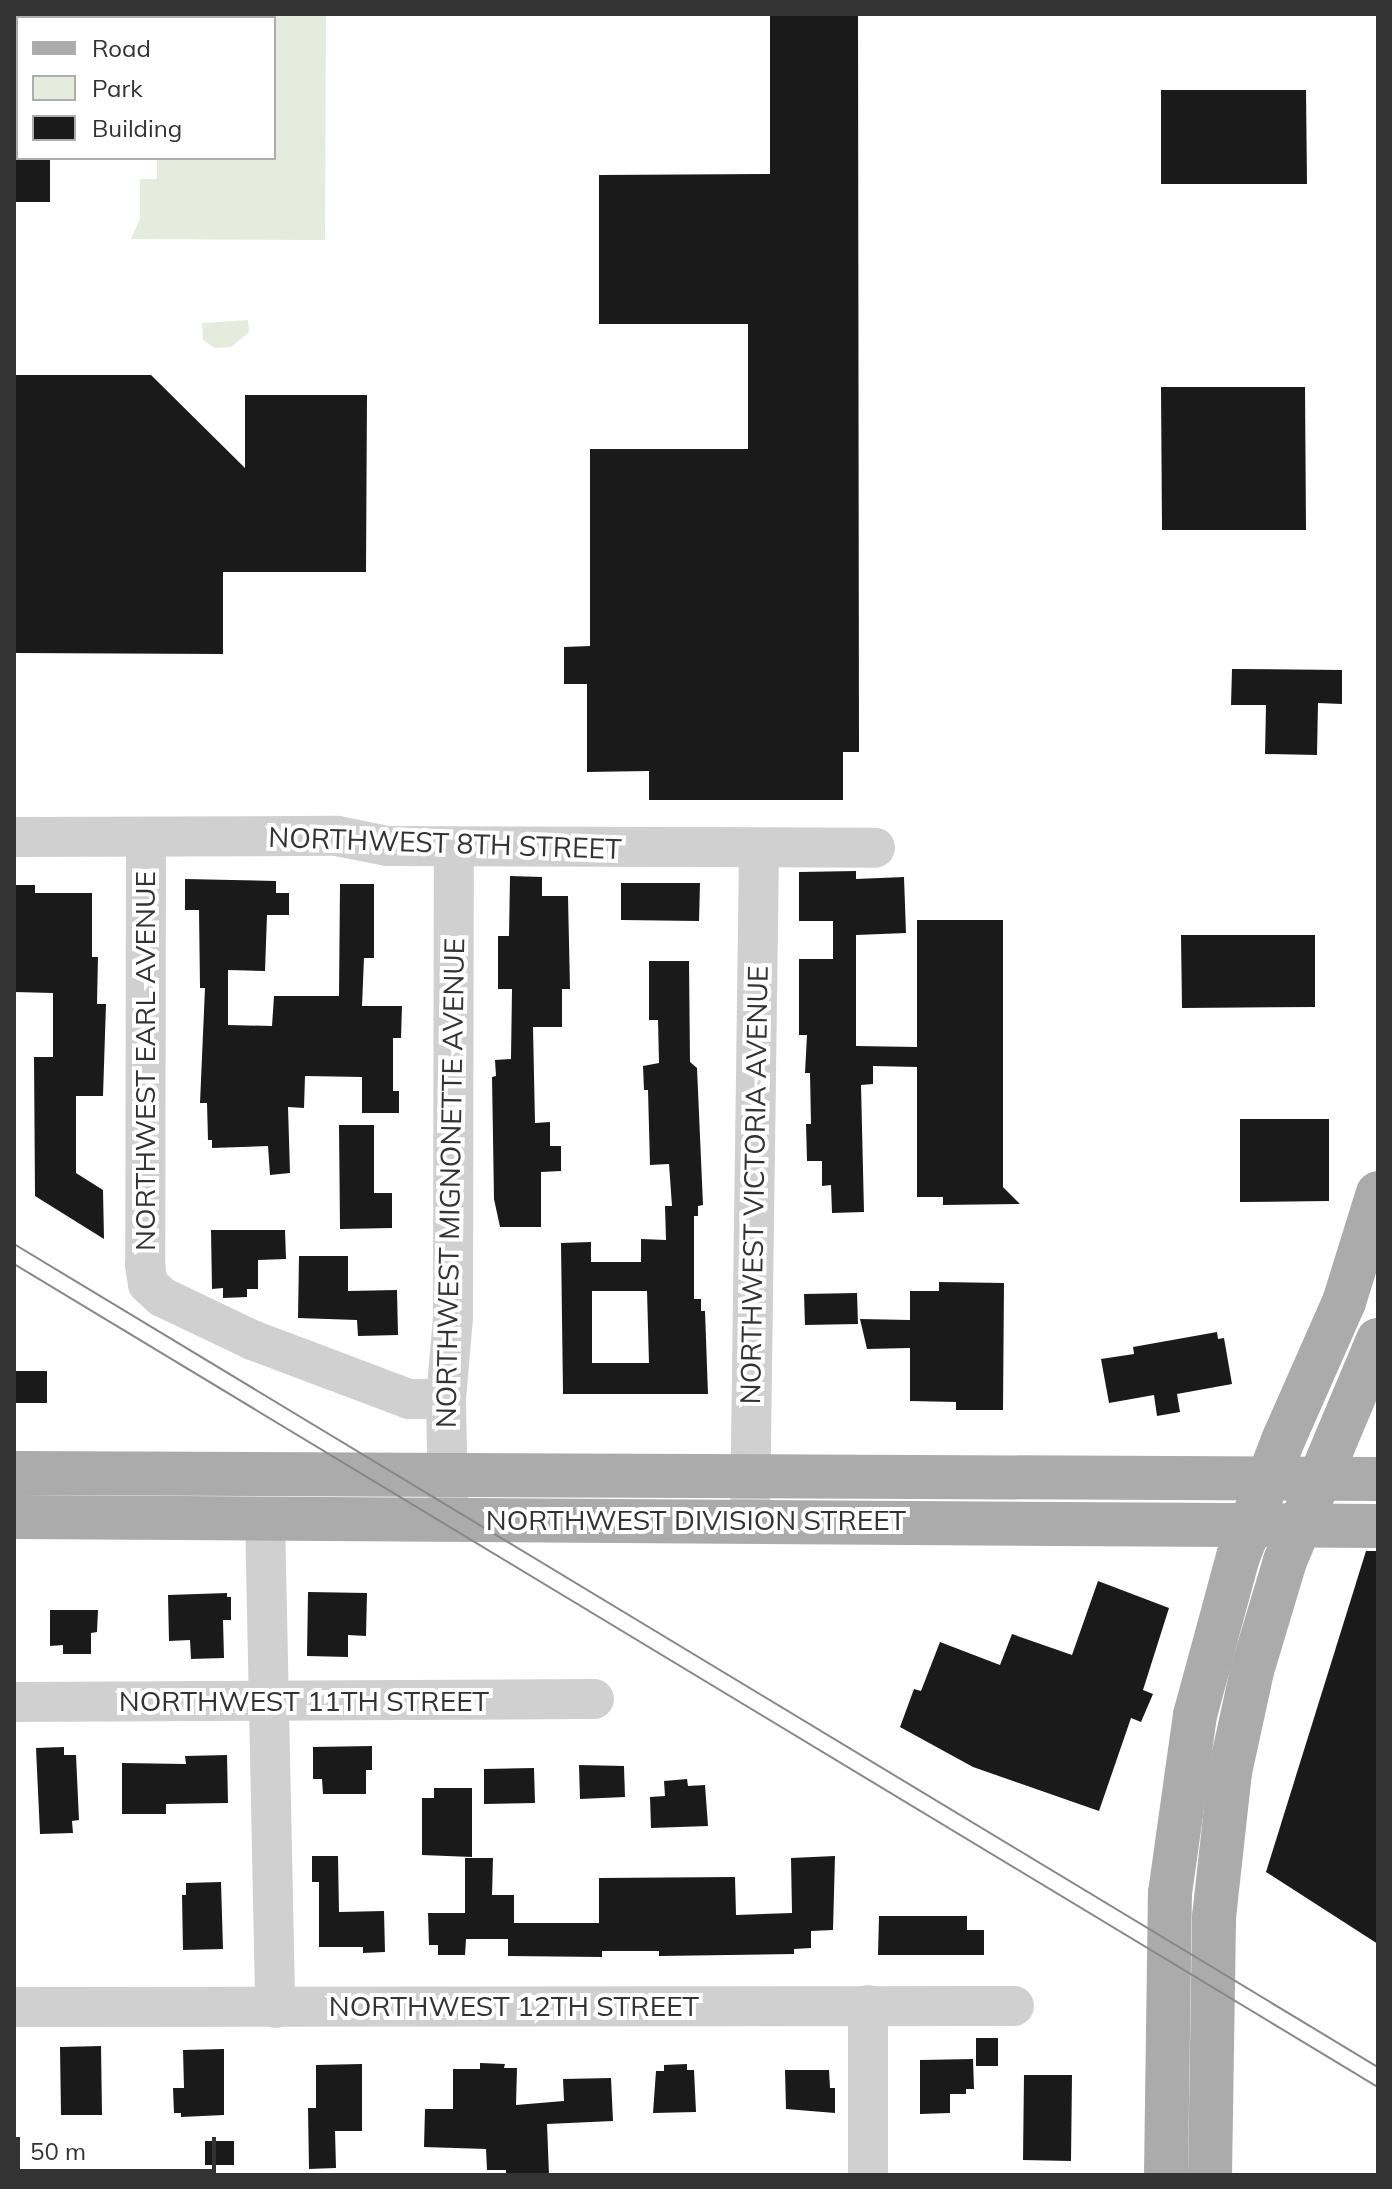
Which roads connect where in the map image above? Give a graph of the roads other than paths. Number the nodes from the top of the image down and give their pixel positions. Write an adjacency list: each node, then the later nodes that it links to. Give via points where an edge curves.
1 (14, 837): 2 (street, NORTHWEST 8TH STREET)
2 (146, 837): 3 (street, NORTHWEST 8TH STREET, via 337,836 388,846); 8 (street, NORTHWEST EARL AVENUE, via 148,1284 162,1297 252,1340 409,1399)
3 (454, 848): 5 (street, NORTHWEST 8TH STREET); 8 (street, NORTHWEST MIGNONETTE AVENUE, via 453,1317)
4 (875, 848): 5 (street, NORTHWEST 8TH STREET)
5 (759, 850): 11 (street, NORTHWEST VICTORIA AVENUE)
6 (1378, 1193): 12 (main road, via 1344,1302)
7 (1378, 1340): 13 (main road)
8 (446, 1399): 10 (street, NORTHWEST MIGNONETTE AVENUE)
9 (14, 1473): 10 (main road, NORTHWEST DIVISION STREET)
10 (448, 1475): 11 (main road, NORTHWEST DIVISION STREET); 17 (street, NORTHWEST MIGNONETTE AVENUE)
11 (750, 1475): 12 (main road, NORTHWEST DIVISION STREET); 18 (street, NORTHWEST VICTORIA AVENUE)
12 (1269, 1479): 13 (main road, NORTHWEST DIVISION STREET); 19 (main road)
13 (1319, 1479): 14 (main road, NORTHWEST DIVISION STREET); 20 (main road)
14 (1378, 1479)
15 (14, 1517): 16 (main road, NORTHWEST DIVISION STREET)
16 (265, 1517): 17 (main road, NORTHWEST DIVISION STREET); 24 (street)
17 (448, 1518): 18 (main road, NORTHWEST DIVISION STREET)
18 (750, 1520): 19 (main road, NORTHWEST DIVISION STREET)
19 (1251, 1525): 20 (main road, NORTHWEST DIVISION STREET); 30 (main road, via 1199,1701 1176,1836 1167,1950)
20 (1299, 1526): 21 (main road, NORTHWEST DIVISION STREET); 31 (main road, via 1252,1671 1224,1813 1211,1986)
21 (1378, 1526)
22 (594, 1699): 24 (street, NORTHWEST 11TH STREET)
23 (14, 1702): 24 (street, NORTHWEST 11TH STREET)
24 (267, 1702): 28 (street)
25 (868, 2005): 26 (street, NORTHWEST 12TH STREET); 28 (street, NORTHWEST 12TH STREET); 29 (street)
26 (1014, 2006)
27 (14, 2007): 28 (street, NORTHWEST 12TH STREET)
28 (275, 2008)
29 (868, 2175)
30 (1166, 2175)
31 (1210, 2175)

